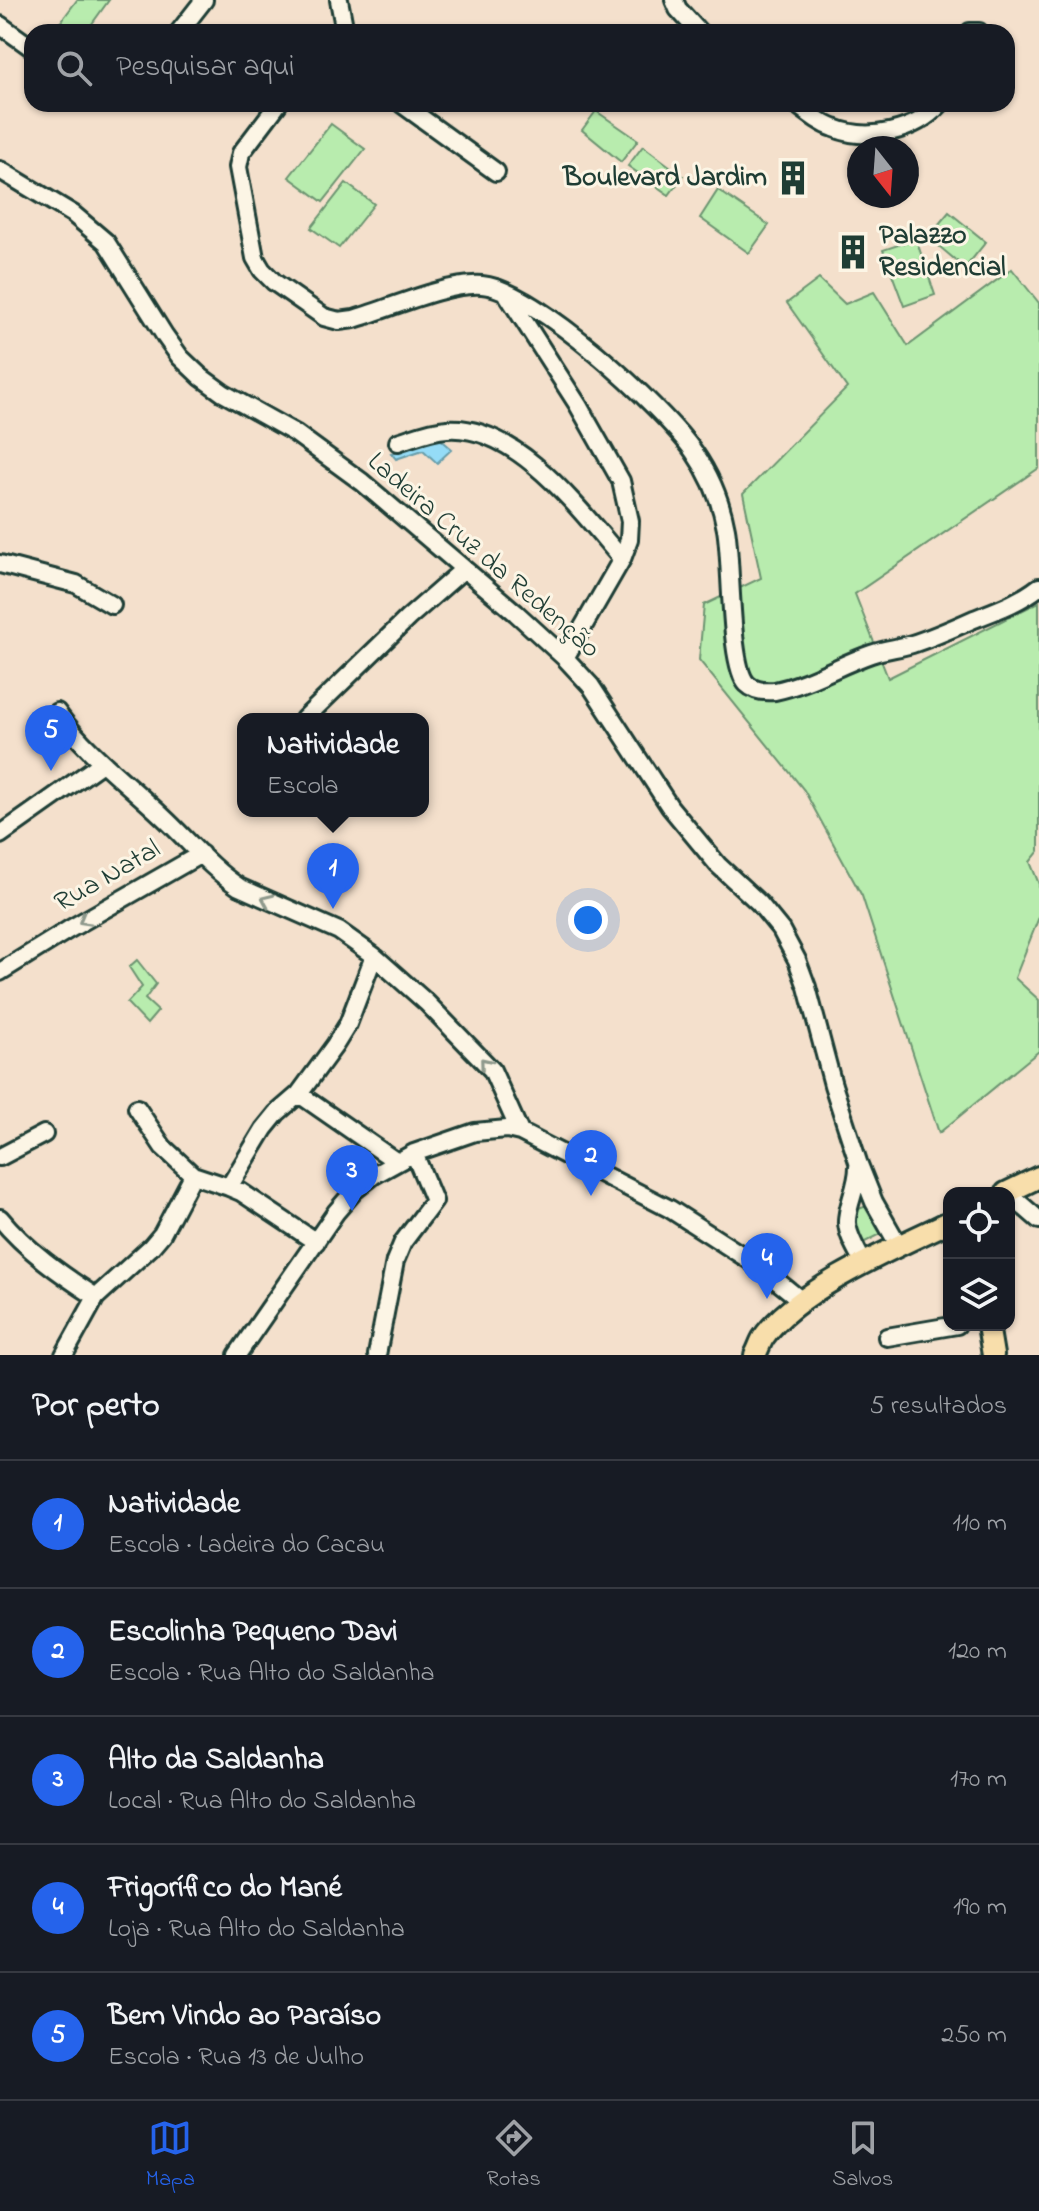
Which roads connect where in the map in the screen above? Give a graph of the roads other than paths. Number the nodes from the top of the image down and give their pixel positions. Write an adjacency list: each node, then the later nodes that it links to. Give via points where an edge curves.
1 (204, 0): 4 (street)
2 (339, 0): 5 (street)
3 (674, 0): 6 (street)
4 (185, 24)
5 (341, 24)
6 (691, 24)
7 (0, 25): 8 (street)
8 (24, 42)
9 (272, 112): 15 (street, via 241,153 238,167 255,258 274,282 324,317 339,321 467,285)
10 (413, 112): 14 (street)
11 (808, 112): 12 (street, via 832,128 870,135 909,126)
12 (931, 112)
13 (0, 170): 19 (street, Ladeira Cruz da Redenção, via 73,214 106,242 165,336 201,377 327,455)
14 (496, 172)
15 (505, 292): 17 (street, via 621,481 630,521); 20 (street, via 565,328 649,402 709,477 726,529 735,652 746,684 774,691 802,683 873,653 934,636)
16 (398, 442): 17 (street, via 449,429 505,445 562,490)
17 (622, 559): 22 (street)
18 (0, 564): 21 (street, via 76,584)
19 (464, 569): 22 (street, Ladeira Cruz da Redenção); 24 (street)
20 (1039, 587)
21 (112, 605)
22 (565, 658): 37 (street, Ladeira Cruz da Redenção, via 591,686 678,818 781,930 807,987)
23 (57, 712): 25 (street)
24 (310, 713)
25 (102, 763): 26 (street); 27 (street)
26 (0, 835)
27 (201, 854): 28 (street, one-way to 27, via 339,931 239,887); 29 (street, Rua Natal, one-way to 29)
28 (374, 956): 30 (street, via 348,1024); 32 (street, one-way to 28, via 492,1070)
29 (0, 972)
30 (299, 1094): 36 (street); 40 (street, via 264,1129)
31 (137, 1108): 38 (street, via 163,1147)
32 (520, 1132): 34 (street, via 475,1132); 52 (street, via 696,1224)
33 (44, 1134): 35 (street)
34 (414, 1153): 36 (street); 58 (street, via 434,1201 395,1261)
35 (0, 1157)
36 (397, 1162): 48 (street, via 355,1190)
37 (858, 1162): 43 (street, Ladeira Cruz da Redenção); 44 (street, Ladeira Cruz da Redenção)
38 (193, 1175): 40 (street); 51 (street, via 162,1234)
39 (1039, 1177): 41 (main road)
40 (229, 1187): 48 (street)
41 (1015, 1189)
42 (1015, 1200): 46 (street)
43 (874, 1202): 44 (street, via 862,1200); 49 (street, Ladeira Cruz da Redenção)
44 (848, 1212): 50 (street, Ladeira Cruz da Redenção, via 849,1233)
45 (0, 1218): 51 (street, via 69,1280)
46 (1039, 1220)
47 (943, 1225): 49 (main road)
48 (316, 1242): 57 (street)
49 (899, 1246): 50 (main road)
50 (864, 1264): 52 (main road)
51 (96, 1297): 56 (street)
52 (802, 1301): 59 (main road, via 763,1338)
53 (943, 1327): 55 (street)
54 (989, 1331): 60 (main road)
55 (887, 1337)
56 (64, 1355)
57 (237, 1355)
58 (377, 1355)
59 (755, 1355)
60 (993, 1355)

